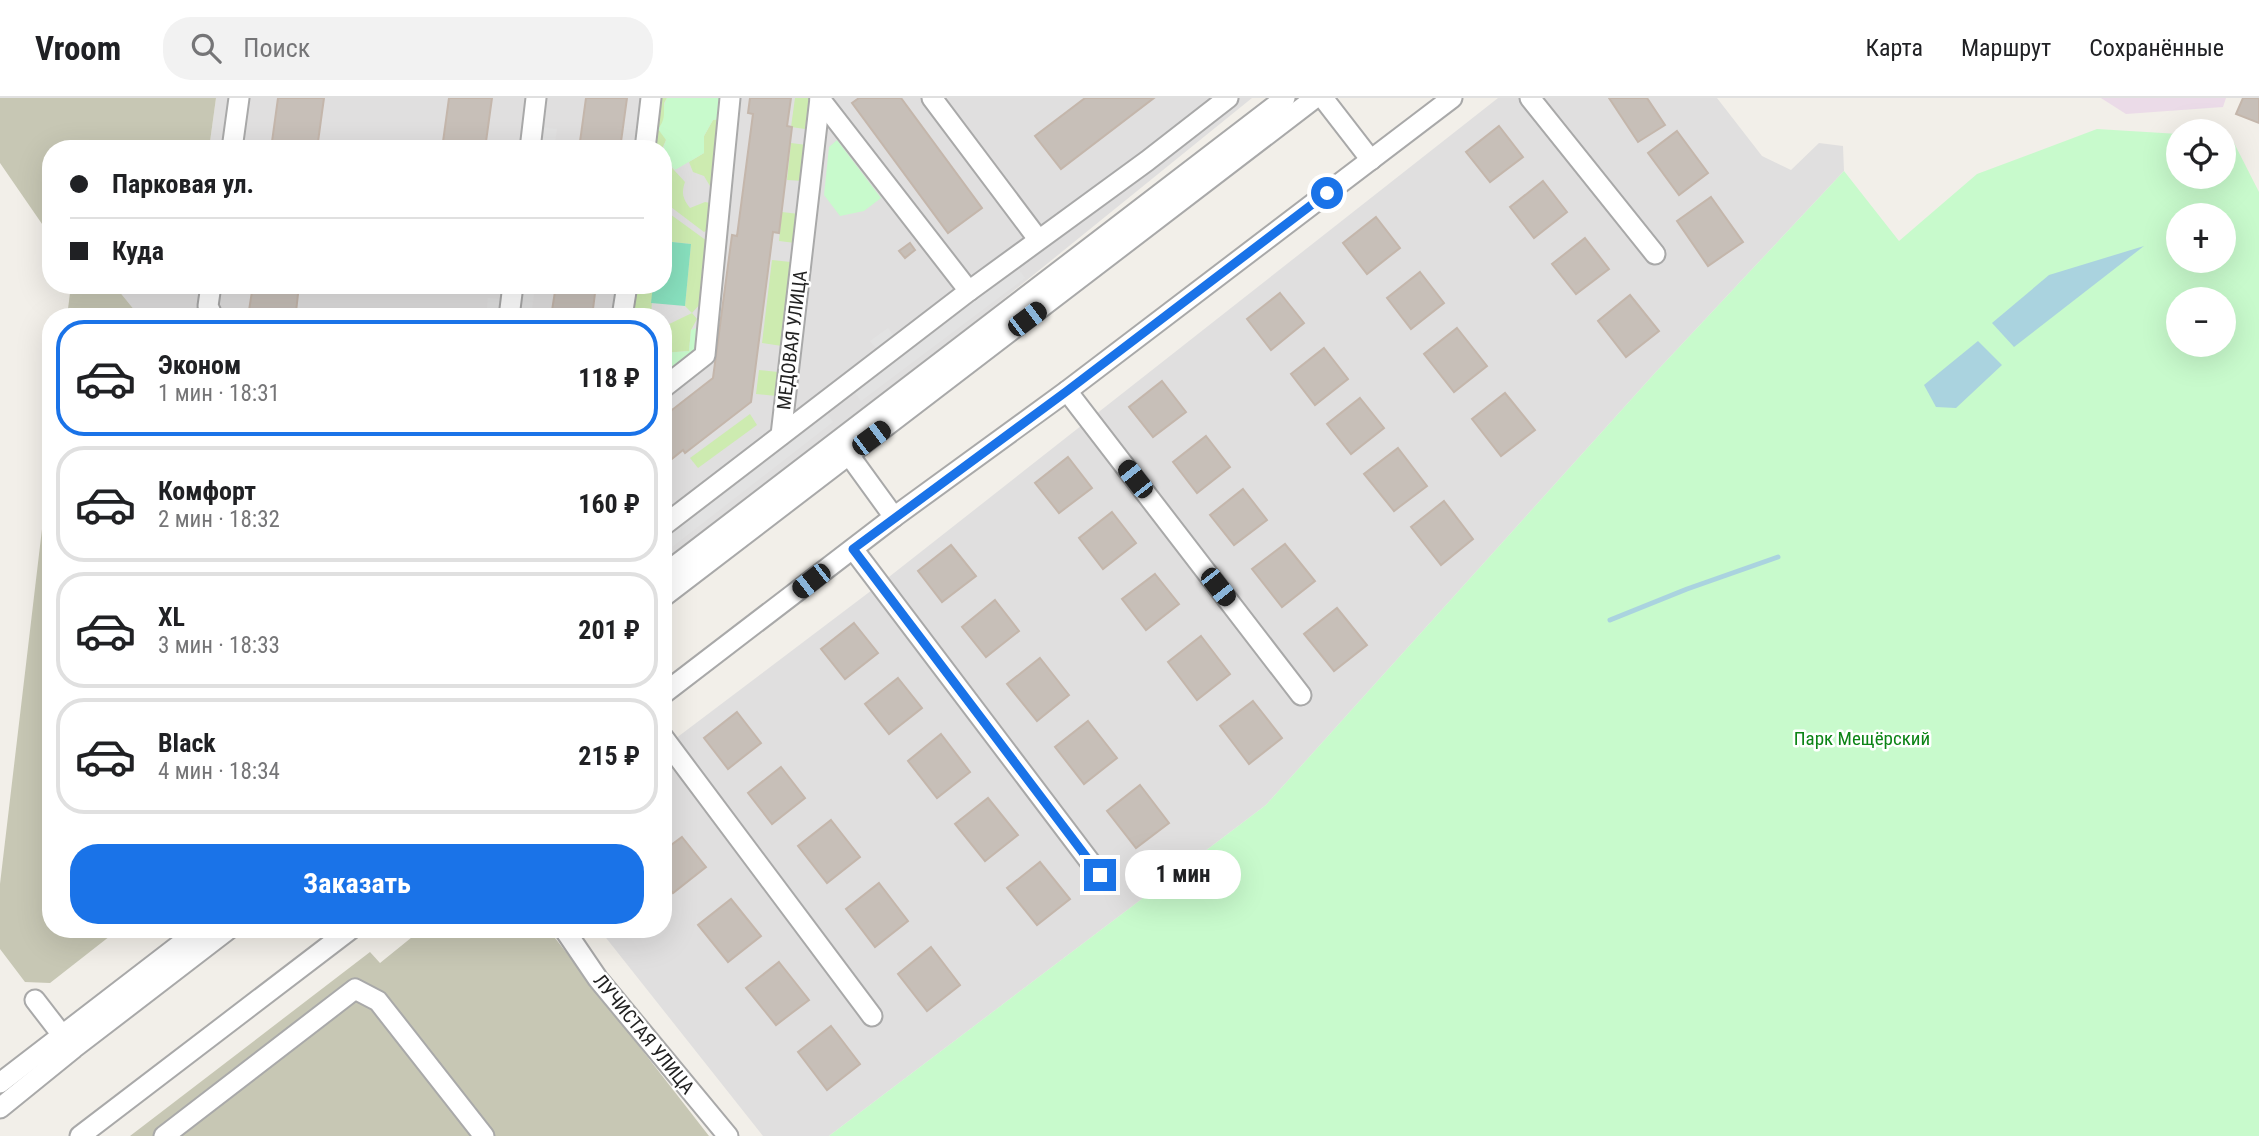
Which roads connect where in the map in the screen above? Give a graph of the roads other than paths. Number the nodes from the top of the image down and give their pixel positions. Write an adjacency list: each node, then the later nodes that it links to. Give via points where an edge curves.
1 (239, 98): 13 (street)
2 (536, 98): 14 (street)
3 (652, 98): 15 (street)
4 (730, 98): 20 (street, via 705,355)
5 (820, 98): 19 (street); 22 (street, МЕДОВАЯ УЛИЦА)
6 (932, 98): 17 (street)
7 (1228, 98): 17 (street)
8 (1285, 98): 27 (street)
9 (1315, 98): 23 (street)
10 (1323, 98): 16 (street)
11 (1452, 98): 16 (street)
12 (1530, 98): 18 (street)
13 (233, 140)
14 (531, 140)
15 (646, 140)
16 (1371, 160): 21 (street)
17 (1038, 239): 19 (street)
18 (1655, 254)
19 (969, 291): 22 (street)
20 (672, 381)
21 (1067, 391): 24 (street); 30 (street)
22 (781, 435): 25 (street, МЕДОВАЯ УЛИЦА)
23 (849, 455): 24 (street); 28 (street)
24 (894, 517): 26 (street)
25 (672, 519)
26 (853, 549): 29 (street); 32 (street)
27 (672, 568)
28 (672, 590)
29 (672, 688)
30 (1301, 695)
31 (672, 749): 38 (street)
32 (1100, 875)
33 (188, 938): 39 (street)
34 (217, 938): 41 (street)
35 (339, 938): 42 (street)
36 (570, 938): 45 (street, ЛУЧИСТАЯ УЛИЦА, via 598,979)
37 (35, 1000): 39 (street)
38 (872, 1016)
39 (62, 1035): 40 (street)
40 (0, 1083)
41 (0, 1108)
42 (80, 1136)
43 (164, 1136): 44 (street, via 355,989 378,1001)
44 (484, 1136)
45 (728, 1136)

